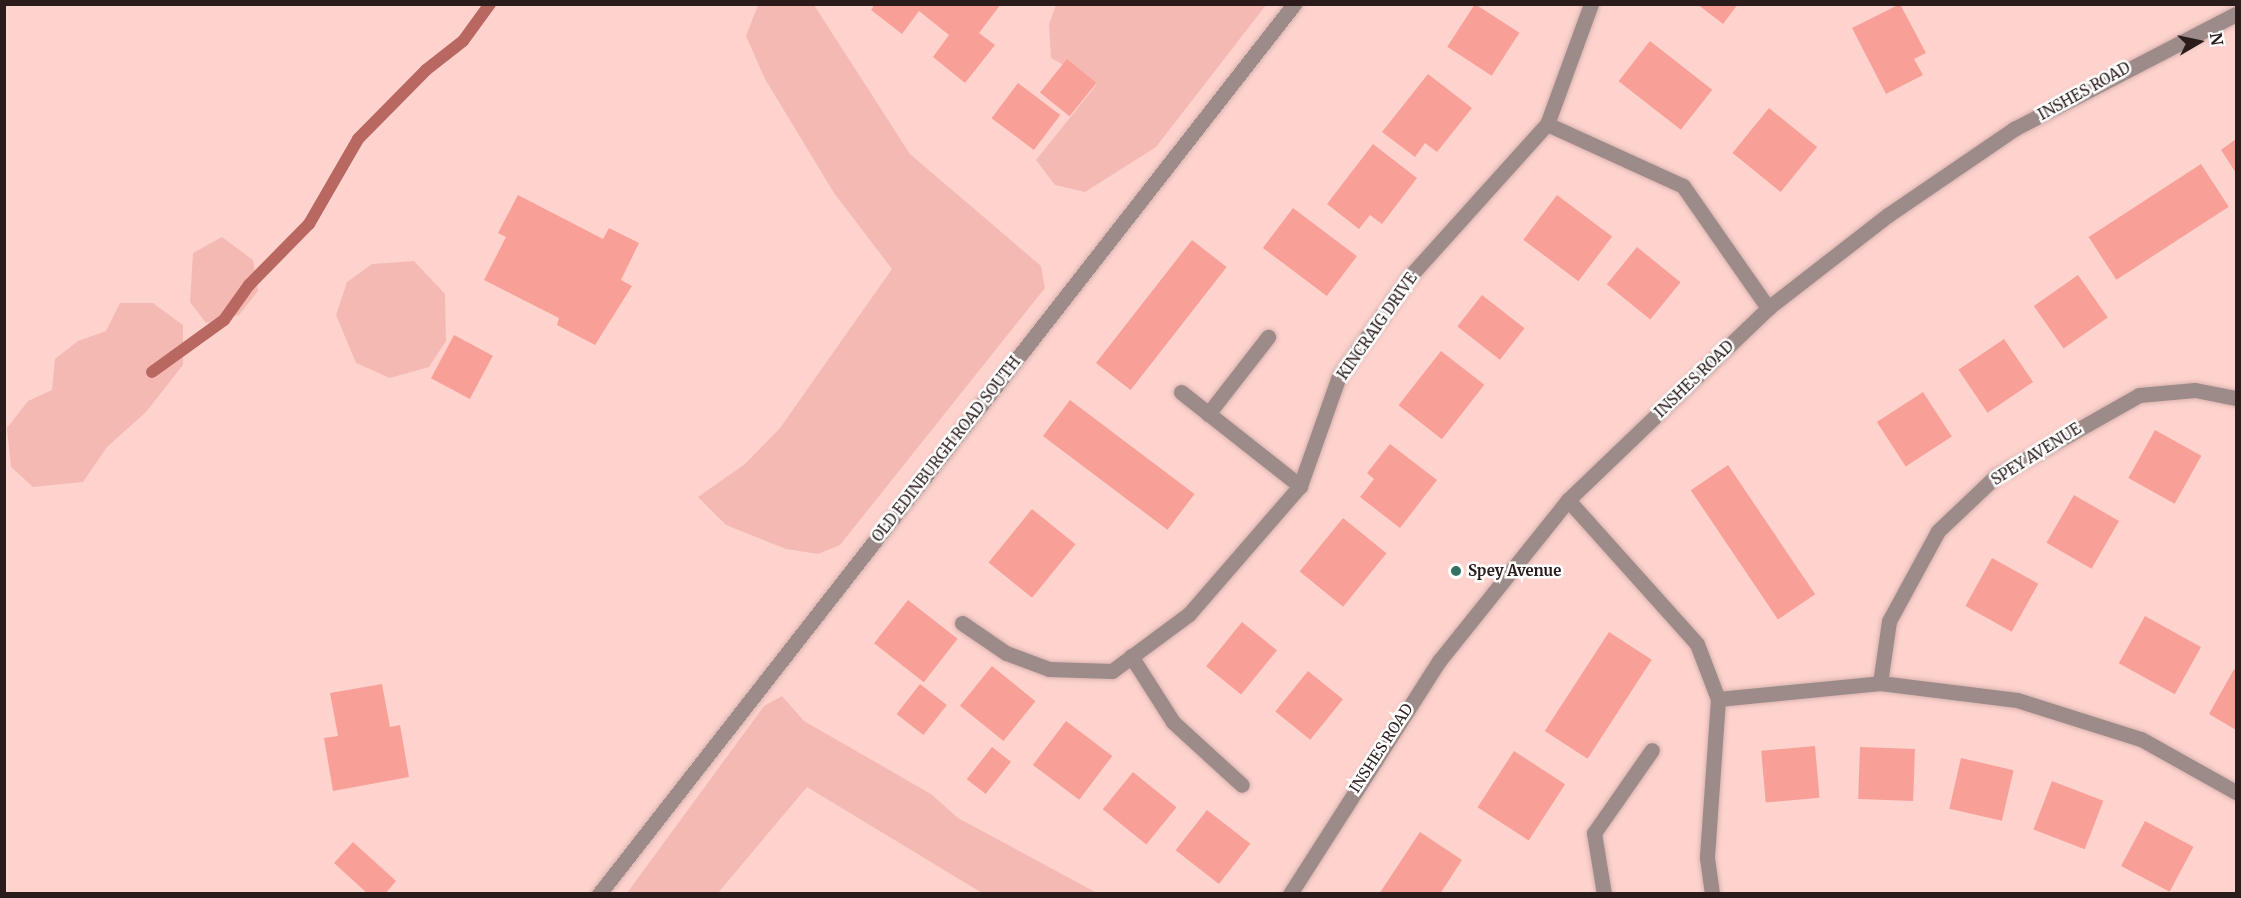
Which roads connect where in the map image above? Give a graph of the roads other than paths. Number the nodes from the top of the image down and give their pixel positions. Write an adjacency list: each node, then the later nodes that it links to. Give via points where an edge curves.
1 (1294, 4): 19 (street, OLD EDINBURGH ROAD SOUTH)
2 (1591, 4): 4 (street, KINCRAIG DRIVE)
3 (2236, 14): 5 (street, INSHES ROAD, via 2014,129 1888,215)
4 (1547, 124): 5 (street, via 1683,186); 10 (street, KINCRAIG DRIVE, via 1411,275 1339,376)
5 (1768, 308): 11 (street, INSHES ROAD)
6 (1268, 337): 9 (street)
7 (1181, 392): 9 (street)
8 (2236, 398): 14 (street, SPEY AVENUE, via 2195,390 2139,395 1996,476 1938,531 1889,621)
9 (1208, 414): 10 (street)
10 (1300, 486): 13 (street, KINCRAIG DRIVE, via 1189,614)
11 (1568, 500): 15 (street, via 1697,644); 20 (street, INSHES ROAD, via 1439,661)
12 (962, 623): 13 (street, KINCRAIG DRIVE, via 1006,653 1048,669 1112,670)
13 (1131, 656): 17 (street, via 1173,722)
14 (1880, 683): 15 (street); 18 (street, via 2017,700 2142,739)
15 (1718, 699): 22 (street, via 1707,858)
16 (1652, 750): 21 (street, via 1594,833)
17 (1242, 785)
18 (2236, 792)
19 (599, 894)
20 (1290, 894)
21 (1604, 894)
22 (1712, 894)

